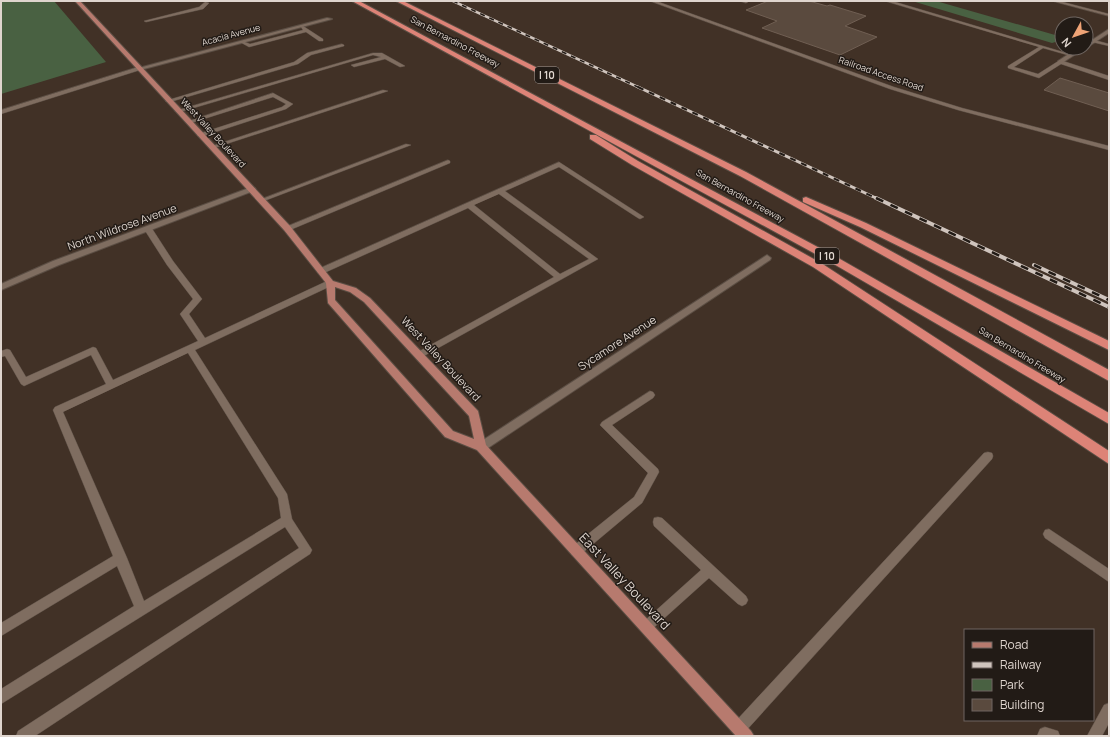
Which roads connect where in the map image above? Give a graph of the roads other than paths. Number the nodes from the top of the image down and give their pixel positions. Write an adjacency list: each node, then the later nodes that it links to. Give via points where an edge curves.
1 (77, 1): 26 (main road, West Valley Boulevard)
2 (355, 1): 29 (highway, San Bernardino Freeway / I 10)
3 (399, 1): 39 (highway, San Bernardino Freeway / I 10)
4 (652, 1): 37 (lane, Railroad Access Road, via 899,90 960,109)
5 (887, 1): 19 (lane)
6 (1054, 1): 8 (lane)
7 (206, 3): 10 (lane, via 201,8)
8 (1109, 16)
9 (329, 19): 11 (street, Acacia Avenue)
10 (146, 21)
11 (301, 26): 12 (lane); 16 (street, Acacia Avenue)
12 (307, 30): 14 (lane); 16 (lane, via 249,46)
13 (1109, 32): 15 (street)
14 (321, 40)
15 (1094, 41): 18 (lane)
16 (242, 42): 26 (street, Acacia Avenue)
17 (342, 45): 30 (lane, via 309,54 296,63)
18 (1109, 45)
19 (1042, 47): 20 (lane); 23 (lane, via 1010,66 1039,76)
20 (1054, 50)
21 (1069, 56): 23 (street)
22 (385, 57): 24 (lane); 25 (lane); 31 (lane, via 376,53 369,54)
23 (1060, 62): 27 (lane)
24 (354, 65)
25 (402, 66)
26 (138, 69): 30 (main road, West Valley Boulevard); 32 (lane)
27 (1109, 78)
28 (385, 91): 36 (lane)
29 (541, 100): 60 (highway, San Bernardino Freeway / I 10, via 836,261); 63 (highway, via 635,163 817,265)
30 (168, 101): 31 (main road, West Valley Boulevard)
31 (178, 111): 33 (main road, West Valley Boulevard)
32 (1, 112)
33 (189, 122): 34 (main road, West Valley Boulevard); 34 (lane, via 273,95 290,104)
34 (200, 135): 36 (main road, West Valley Boulevard)
35 (408, 145): 42 (lane)
36 (212, 147): 40 (main road, West Valley Boulevard)
37 (1109, 148)
38 (448, 162): 45 (lane)
39 (743, 174): 53 (highway, via 863,225); 57 (highway, San Bernardino Freeway / I 10)
40 (252, 190): 42 (main road, West Valley Boulevard); 46 (street, North Wildrose Avenue)
41 (500, 191): 43 (lane); 44 (lane, via 559,164); 49 (lane, via 594,259)
42 (262, 200): 45 (main road, West Valley Boulevard)
43 (469, 205): 48 (lane); 49 (lane)
44 (640, 217)
45 (287, 228): 48 (main road, West Valley Boulevard)
46 (148, 229): 51 (street, North Wildrose Avenue, via 38,270); 52 (lane, via 198,299 184,314)
47 (767, 258): 61 (street, Sycamore Avenue)
48 (321, 271): 50 (main road, West Valley Boulevard)
49 (560, 278): 56 (lane)
50 (330, 283): 52 (lane); 56 (main road, West Valley Boulevard, via 353,290 367,300); 61 (main road, via 331,301 449,434)
51 (1, 287)
52 (203, 342): 54 (lane)
53 (1109, 346)
54 (189, 348): 58 (lane); 64 (lane, via 283,497)
55 (1, 354): 58 (lane, via 7,352 24,382 93,350)
56 (419, 355): 61 (main road, West Valley Boulevard, via 474,414)
57 (1109, 376)
58 (111, 385): 68 (lane, via 58,410)
59 (650, 395): 67 (lane, via 605,425 654,472 638,500)
60 (1109, 419)
61 (481, 447): 67 (main road, East Valley Boulevard)
62 (988, 456): 77 (lane)
63 (1109, 458)
64 (287, 520): 72 (lane); 78 (lane, via 306,550)
65 (658, 522): 69 (lane)
66 (1049, 534): 70 (lane)
67 (576, 551): 73 (main road, East Valley Boulevard)
68 (121, 558): 72 (lane); 74 (lane)
69 (709, 570): 71 (lane); 73 (lane)
70 (1109, 576)
71 (742, 600)
72 (141, 609): 75 (lane)
73 (646, 627): 77 (main road, East Valley Boulevard)
74 (1, 630)
75 (1, 697)
76 (1108, 714): 81 (lane)
77 (743, 732)
78 (23, 736)
79 (1044, 736): 80 (lane)
80 (1053, 736)
81 (1094, 736)

